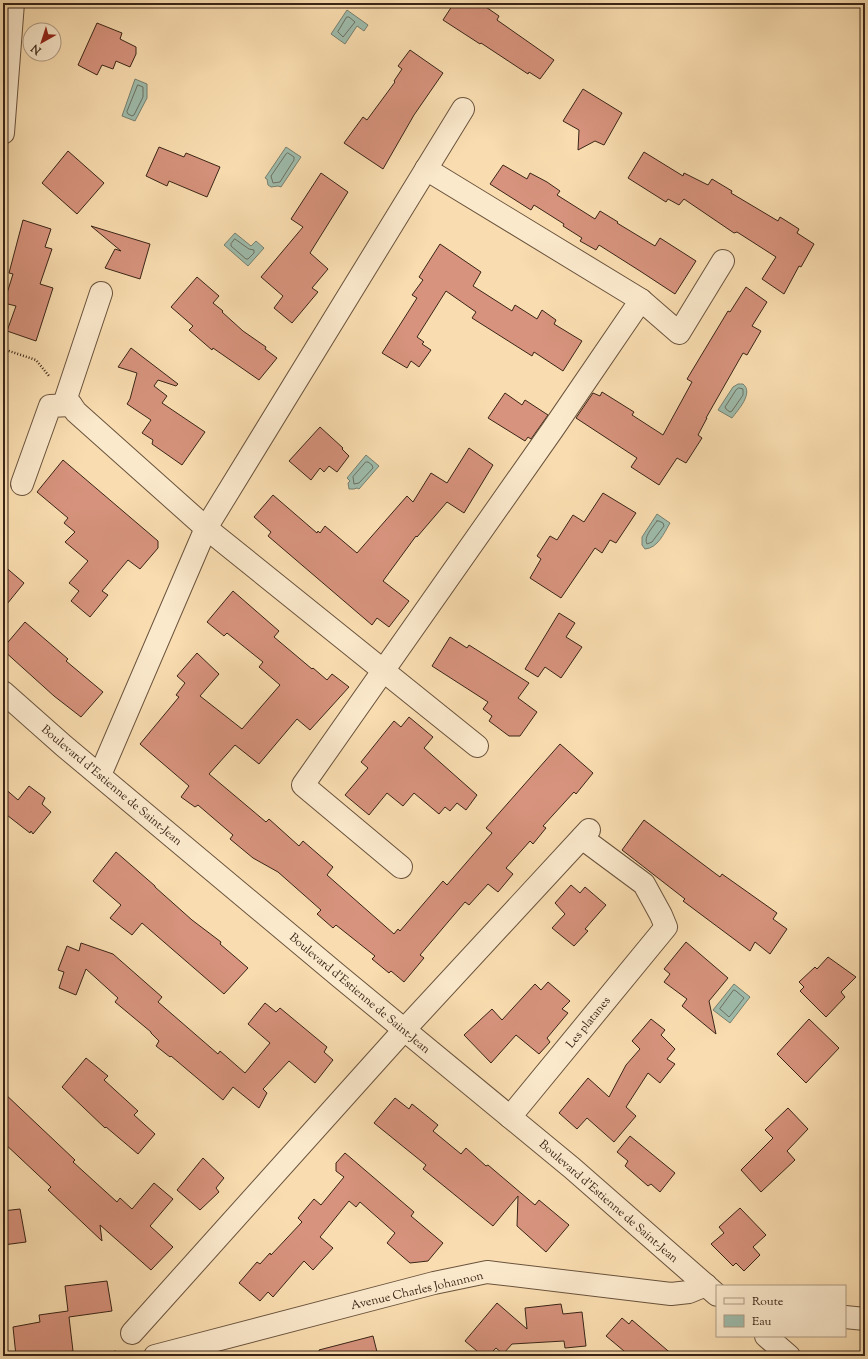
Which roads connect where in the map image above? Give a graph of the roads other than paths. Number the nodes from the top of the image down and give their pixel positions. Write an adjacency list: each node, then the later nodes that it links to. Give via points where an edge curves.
1 (13, 3): 3 (street)
2 (463, 109): 4 (street)
3 (3, 133)
4 (426, 169): 7 (street); 10 (street)
5 (724, 261): 7 (street, via 679,333)
6 (100, 293): 8 (street)
7 (641, 300): 11 (street)
8 (69, 401): 9 (street, via 50,406); 10 (street, via 76,412)
9 (22, 484)
10 (206, 528): 11 (street); 14 (street)
11 (384, 671): 13 (street); 15 (street, via 303,785)
12 (3, 692): 14 (street, Boulevard d'Estienne de Saint-Jean)
13 (477, 746)
14 (100, 775): 16 (street, Boulevard d'Estienne de Saint-Jean)
15 (401, 867)
16 (404, 1030): 17 (street, Boulevard d'Estienne de Saint-Jean); 17 (street, Les platanes, via 586,834 644,884 666,928); 21 (street)
17 (510, 1117): 18 (street, Boulevard d'Estienne de Saint-Jean)
18 (711, 1290): 23 (street, Avenue Charles Johannon, via 671,1294 487,1272 434,1283)
19 (846, 1317): 20 (street)
20 (865, 1319)
21 (132, 1333)
22 (767, 1337): 24 (street)
23 (157, 1356)
24 (789, 1356)

